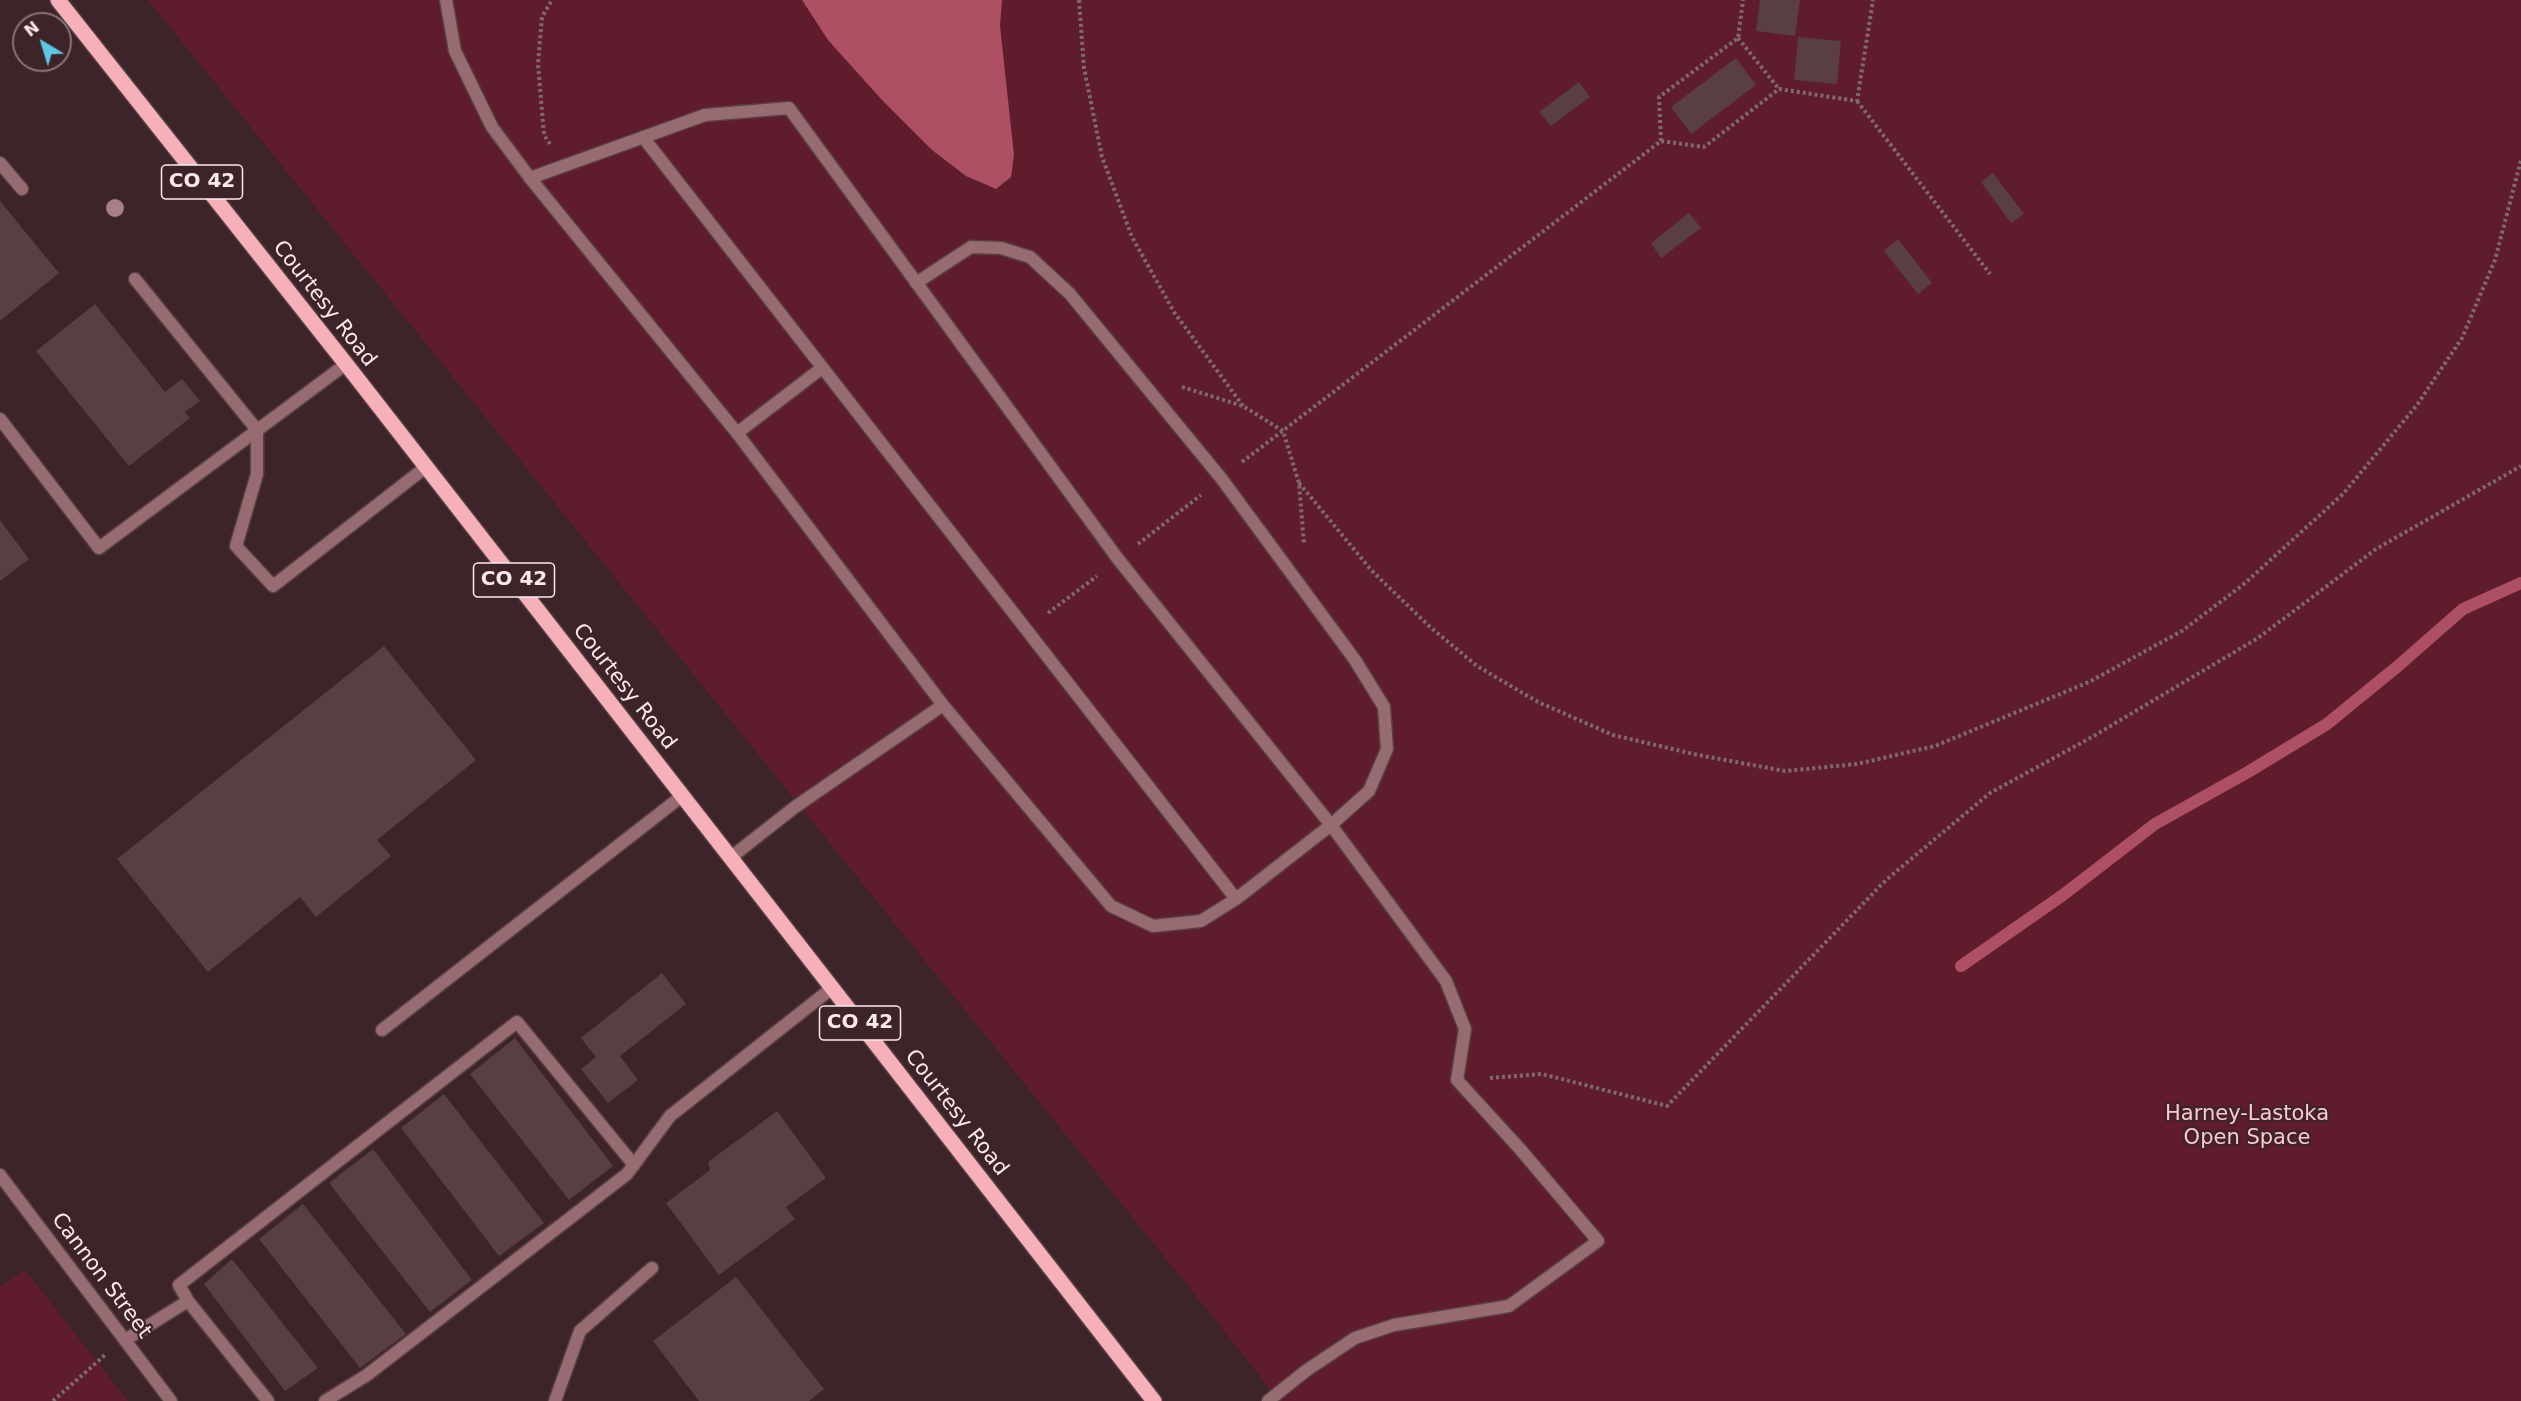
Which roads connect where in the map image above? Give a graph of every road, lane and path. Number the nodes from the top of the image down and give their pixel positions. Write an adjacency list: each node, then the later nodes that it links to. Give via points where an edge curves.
1 (58, 0): 20 (main road, Courtesy Road / CO 42)
2 (446, 0): 15 (street, via 454,51 492,127)
3 (552, 0): 14 (path, via 542,17 538,64 544,135)
4 (1079, 0): 23 (path, via 1084,68 1102,158 1132,237 1174,312)
5 (1743, 0): 7 (path)
6 (1874, 0): 9 (path)
7 (1738, 38): 8 (path); 11 (path, via 1659,97)
8 (1779, 89): 9 (path); 11 (path, via 1704,147)
9 (1857, 101): 17 (path)
10 (643, 137): 14 (street); 19 (street, via 705,116 789,108); 21 (street)
11 (1661, 141): 26 (path)
12 (2521, 160): 31 (path, via 2495,260 2462,338 2417,405 2343,494 2244,584 2182,632 2089,682 1935,746 1857,764 1785,771 1613,735 1538,702 1477,666 1429,627 1372,571)
13 (0, 163): 16 (street)
14 (566, 165): 15 (street)
15 (530, 178): 27 (street)
16 (22, 189)
17 (1990, 274)
18 (135, 279): 25 (street)
19 (916, 283): 22 (street, via 971,247 1001,248 1030,257 1070,294); 32 (street)
20 (345, 364): 25 (street); 29 (main road, Courtesy Road / CO 42)
21 (822, 368): 27 (street); 34 (street)
22 (1143, 382): 23 (path, via 1190,388); 30 (street)
23 (1243, 406): 26 (path)
24 (0, 419): 25 (street, via 99,548)
25 (257, 430): 29 (street, via 257,474 236,546 273,586)
26 (1283, 431): 30 (path); 31 (path)
27 (737, 433): 35 (street)
28 (2521, 466): 42 (path, via 2376,549 2258,638 1989,793 1886,880 1666,1106 1542,1074)
29 (426, 467): 36 (main road, Courtesy Road / CO 42)
30 (1221, 478): 32 (path); 33 (street)
31 (1299, 483): 33 (path)
32 (1118, 559): 34 (path); 37 (street)
33 (1308, 595): 37 (street, via 1384,707 1387,749 1369,792)
34 (1026, 629): 39 (street)
35 (943, 705): 38 (street, via 795,807); 39 (street, via 1112,906 1153,926 1201,921)
36 (682, 796): 38 (main road, Courtesy Road / CO 42); 41 (street)
37 (1331, 825): 39 (street); 42 (street, via 1446,981 1465,1029)
38 (730, 858): 40 (main road, Courtesy Road / CO 42)
39 (1236, 899)
40 (832, 988): 43 (street, via 670,1116); 53 (main road, Courtesy Road / CO 42)
41 (382, 1030)
42 (1457, 1080): 54 (street, via 1598,1242 1509,1306 1394,1325 1355,1338)
43 (634, 1165): 46 (street, via 517,1022 179,1285); 51 (street, via 368,1375)
44 (0, 1175): 47 (street, Cannon Street)
45 (652, 1268): 52 (street, via 580,1331)
46 (188, 1301): 47 (street); 50 (street)
47 (125, 1340): 48 (path); 49 (street, Cannon Street)
48 (53, 1401)
49 (171, 1401)
50 (268, 1401)
51 (325, 1401)
52 (555, 1401)
53 (1154, 1401)
54 (1268, 1401)

